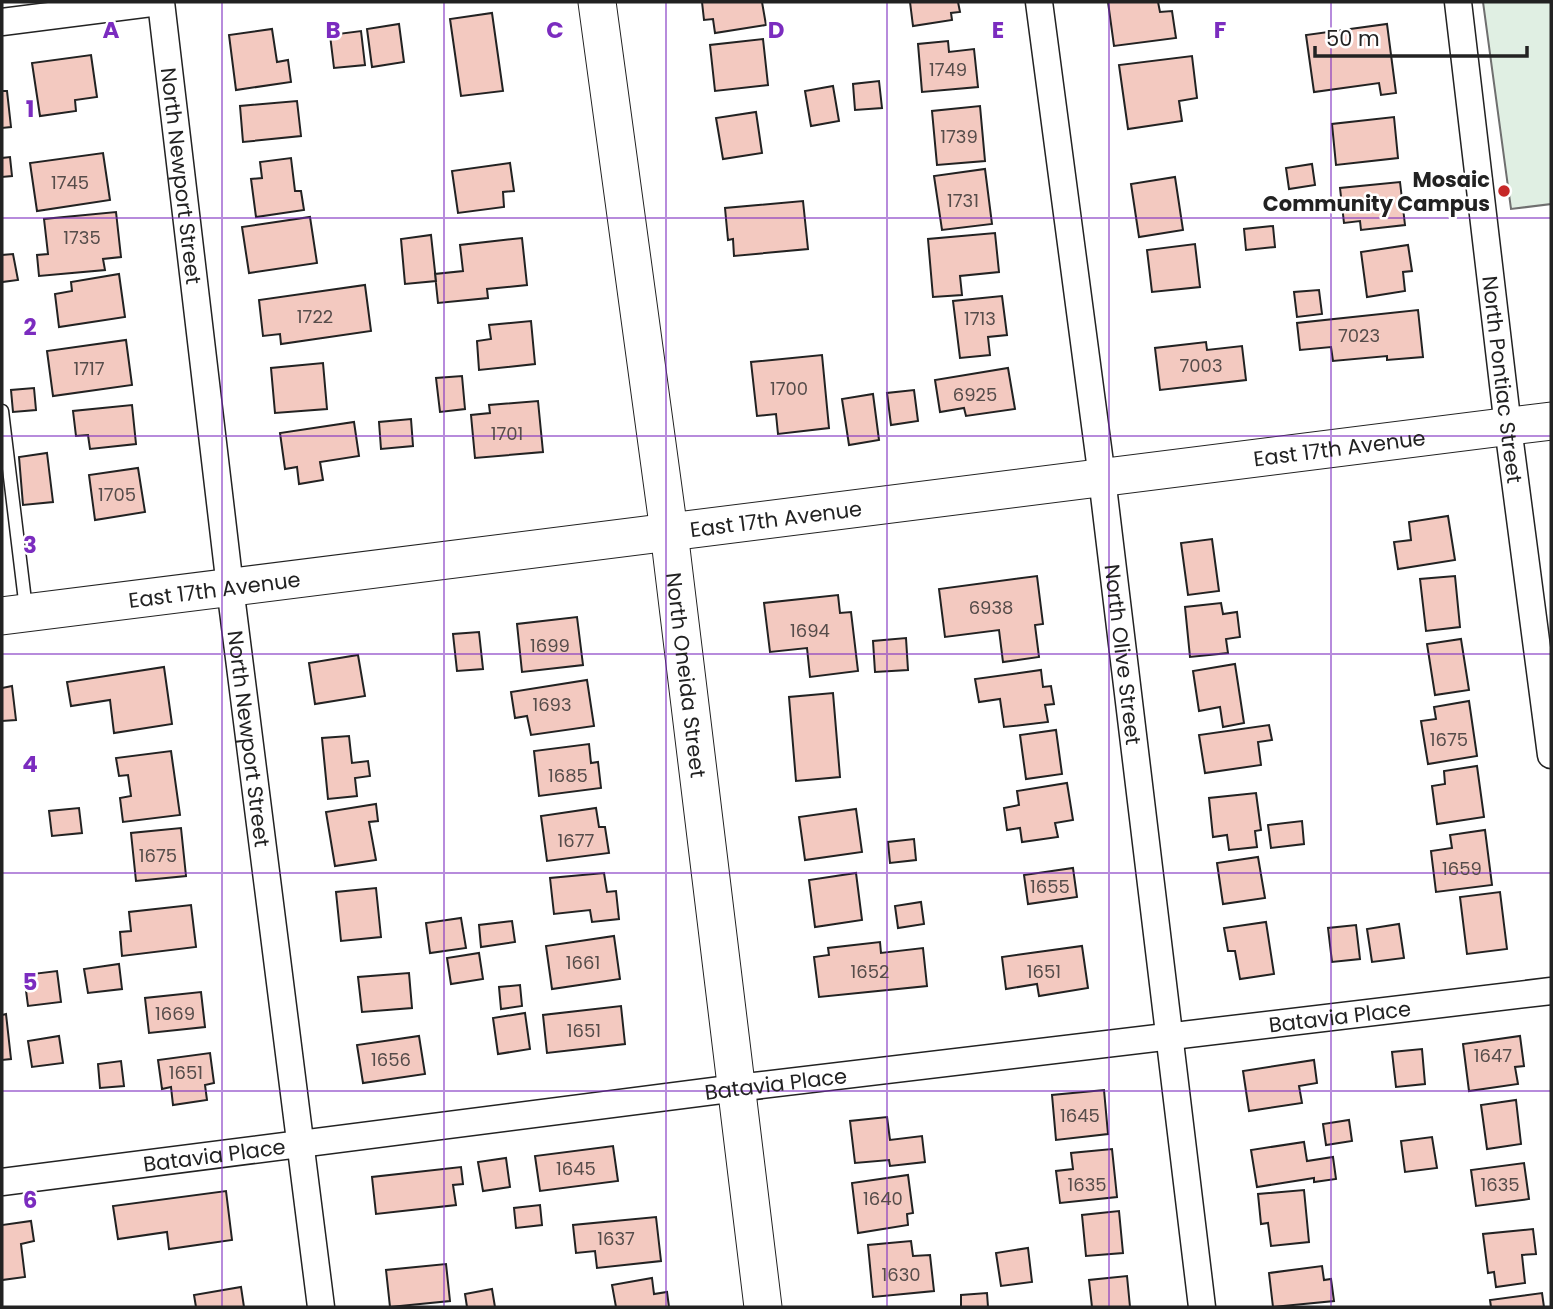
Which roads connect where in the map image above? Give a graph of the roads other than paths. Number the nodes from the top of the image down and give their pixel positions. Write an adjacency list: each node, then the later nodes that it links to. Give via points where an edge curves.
1 (160, 2): 5 (street); 11 (street, North Newport Street)
2 (597, 2): 10 (street, North Oneida Street)
3 (1039, 2): 9 (street, North Olive Street)
4 (1458, 2): 8 (street, North Pontiac Street)
5 (2, 22)
6 (2, 411): 12 (lane)
7 (1551, 421): 8 (street, East 17th Avenue)
8 (1508, 426): 9 (street, East 17th Avenue); 13 (street, North Pontiac Street)
9 (1102, 478): 10 (street, East 17th Avenue); 15 (street, North Olive Street)
10 (668, 531): 11 (street, East 17th Avenue); 16 (street, North Oneida Street)
11 (230, 587): 12 (street, East 17th Avenue); 17 (street, North Newport Street)
12 (14, 614)
13 (1551, 755)
14 (1551, 991): 15 (street, Batavia Place)
15 (1171, 1035): 16 (street, Batavia Place); 21 (street, North Olive Street)
16 (737, 1088): 17 (street, Batavia Place); 20 (street, North Oneida Street)
17 (302, 1144): 18 (street, Batavia Place); 19 (street, North Newport Street)
18 (2, 1182)
19 (321, 1307)
20 (763, 1307)
21 (1202, 1307)

